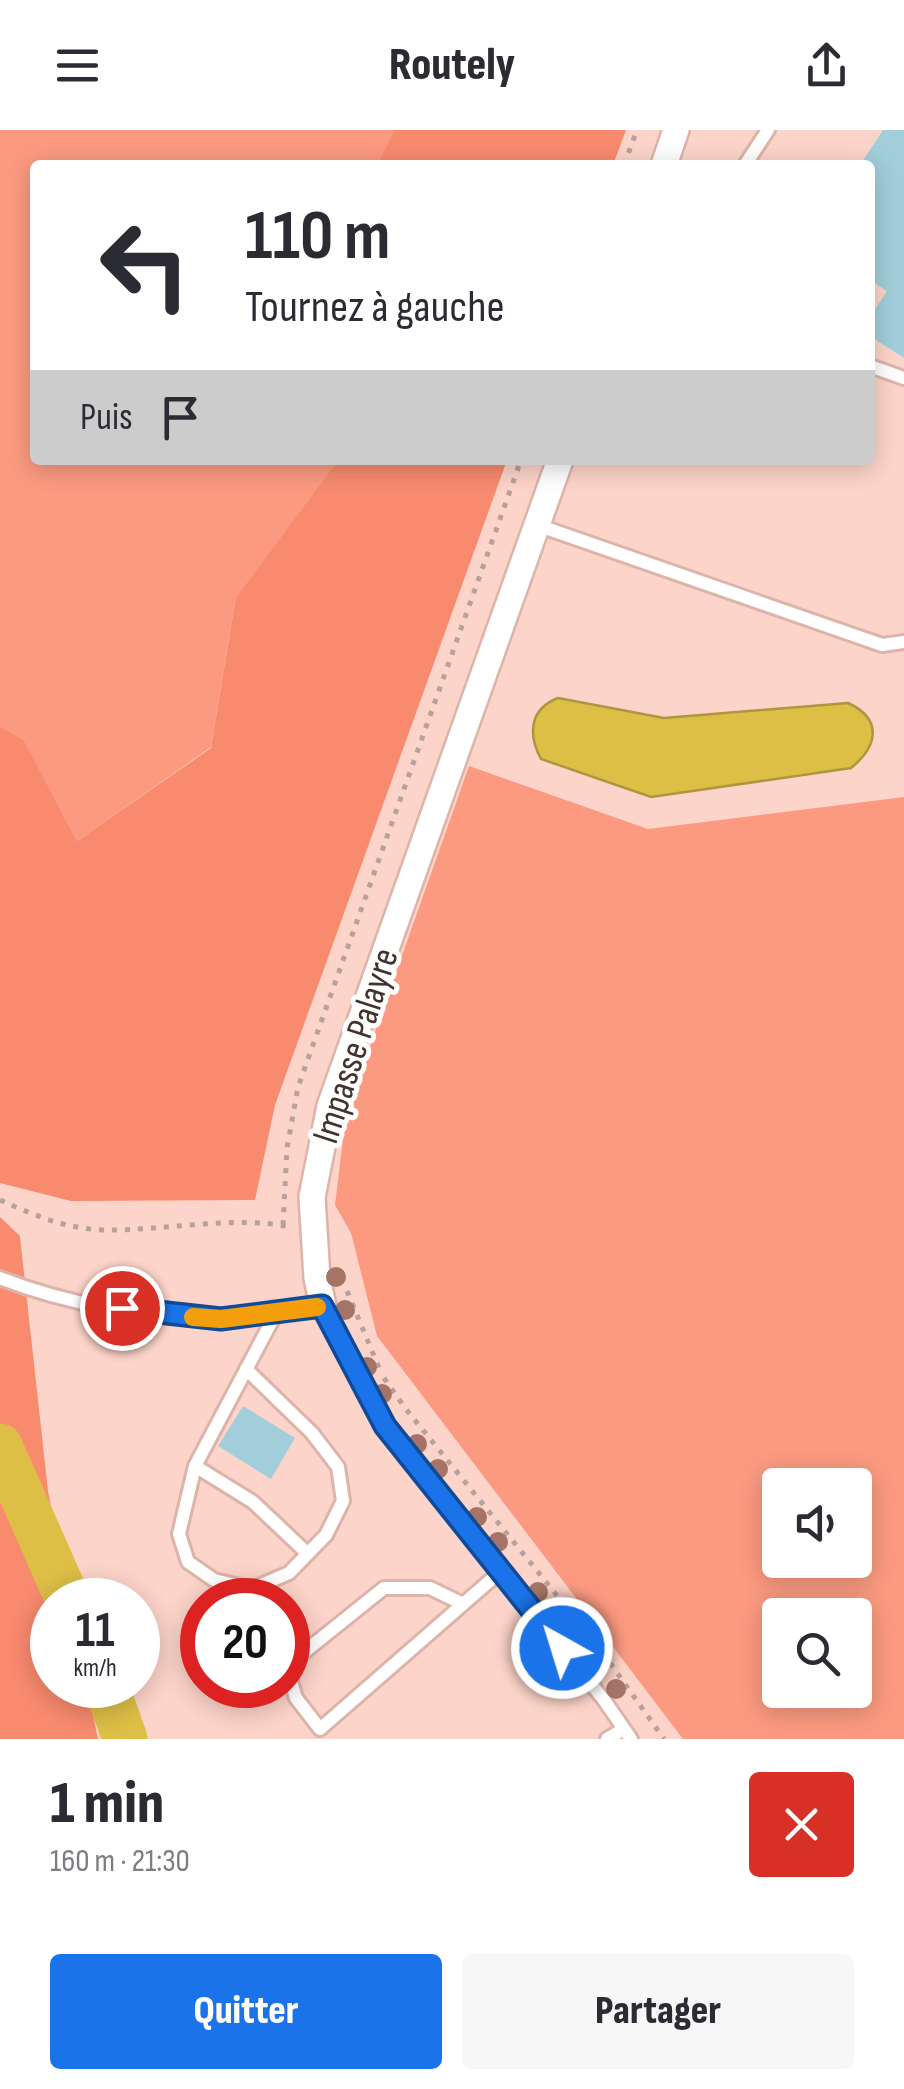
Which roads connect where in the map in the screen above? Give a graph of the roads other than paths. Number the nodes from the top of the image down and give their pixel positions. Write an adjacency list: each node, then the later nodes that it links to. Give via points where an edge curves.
1 (676, 130): 3 (street)
2 (768, 130): 4 (lane)
3 (666, 160)
4 (748, 160)
5 (875, 368): 6 (lane)
6 (904, 378)
7 (558, 465): 8 (street, Impasse Palayre)
8 (538, 524): 9 (lane, via 882,645); 11 (street, Impasse Palayre, via 330,1106 312,1196)
9 (904, 642)
10 (0, 1278): 12 (lane, via 47,1296 160,1314)
11 (322, 1306): 12 (lane); 16 (lane, Impasse Palayre, via 385,1426)
12 (275, 1314): 13 (lane)
13 (246, 1369): 14 (lane); 15 (lane, via 338,1467 343,1501)
14 (195, 1466): 15 (lane, via 254,1502); 15 (lane, via 179,1534 188,1562 214,1580 252,1589 290,1573)
15 (308, 1554)
16 (501, 1571): 17 (lane); 21 (lane, Impasse Palayre)
17 (463, 1604): 18 (lane, via 430,1588 384,1588); 20 (lane)
18 (310, 1647)
19 (304, 1708): 20 (lane)
20 (320, 1729): 22 (lane)
21 (628, 1734): 23 (lane)
22 (308, 1739)
23 (606, 1739)

